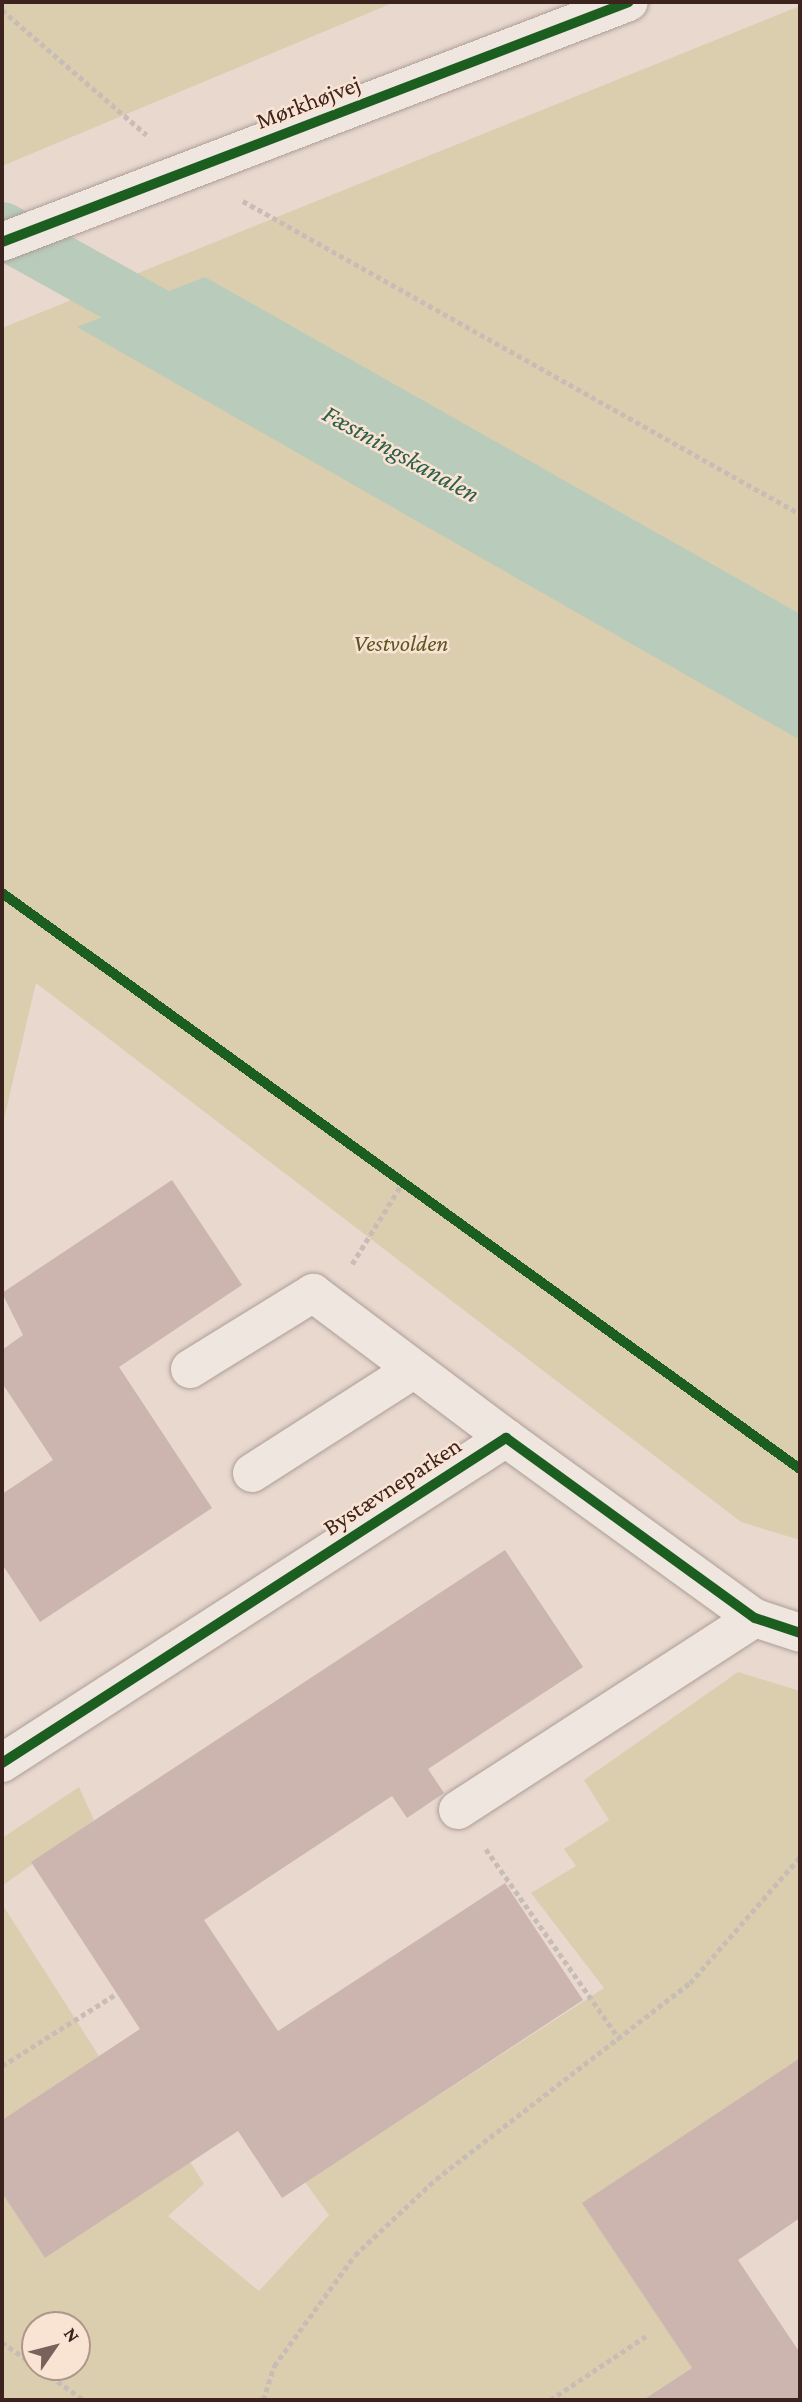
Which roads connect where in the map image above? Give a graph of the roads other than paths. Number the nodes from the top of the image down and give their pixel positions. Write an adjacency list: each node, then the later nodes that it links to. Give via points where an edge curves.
1 (629, 2): 2 (street, Mørkhøjvej)
2 (2, 242)
3 (190, 1369): 4 (street, via 313,1293)
4 (414, 1370): 5 (street); 6 (street)
5 (506, 1438): 7 (street); 9 (street, Bystævneparken)
6 (252, 1473)
7 (755, 1618): 8 (street); 10 (street)
8 (800, 1633)
9 (2, 1763)
10 (458, 1810)

